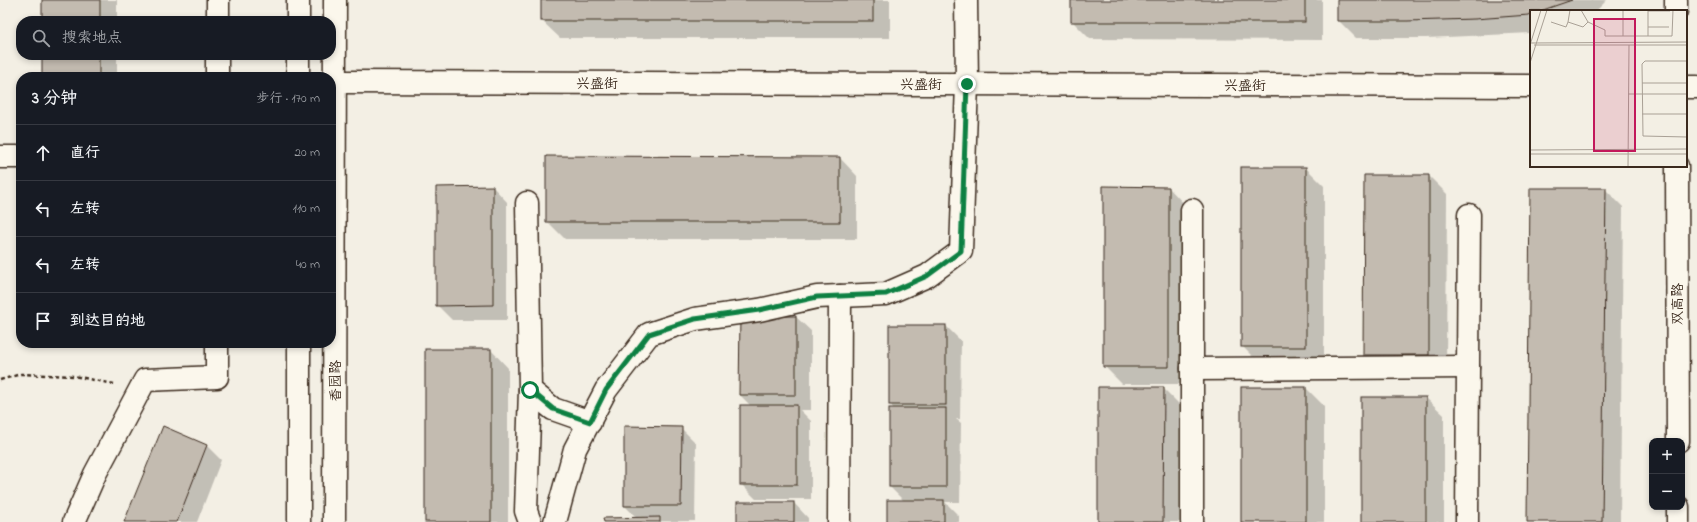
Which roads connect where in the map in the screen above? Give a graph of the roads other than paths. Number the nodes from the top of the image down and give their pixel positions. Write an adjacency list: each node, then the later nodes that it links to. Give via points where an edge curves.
1 (218, 0): 5 (street)
2 (298, 0): 6 (street)
3 (335, 0): 7 (street, 香园路)
4 (966, 0): 15 (street)
5 (218, 16)
6 (298, 16)
7 (335, 16)
8 (218, 60): 11 (street)
9 (298, 60): 12 (street)
10 (335, 60): 13 (street, 香园路)
11 (218, 72)
12 (298, 72)
13 (335, 72)
14 (336, 82): 15 (street, 兴盛街)
15 (967, 84): 16 (street, 兴盛街); 23 (street, via 961,251 927,276 886,294)
16 (1530, 86)
17 (0, 157): 18 (street)
18 (16, 157)
19 (1677, 167): 31 (street, 双高路)
20 (527, 203): 29 (street)
21 (1192, 210): 28 (street)
22 (1469, 215): 27 (street)
23 (840, 296): 30 (street, via 817,297 759,310 695,319 649,334 606,390); 38 (street)
24 (217, 348): 33 (street, via 217,377 145,380 95,474)
25 (299, 348): 34 (street)
26 (334, 348): 35 (street, 香园路)
27 (1468, 367): 28 (street); 40 (street)
28 (1192, 369): 39 (street)
29 (530, 390): 30 (street, via 553,409); 36 (street, via 526,511)
30 (590, 422): 37 (street, via 575,449)
31 (1678, 438)
32 (1678, 510): 41 (street)
33 (74, 522)
34 (300, 522)
35 (334, 522)
36 (530, 522)
37 (555, 522)
38 (839, 522)
39 (1192, 522)
40 (1467, 522)
41 (1678, 522)

